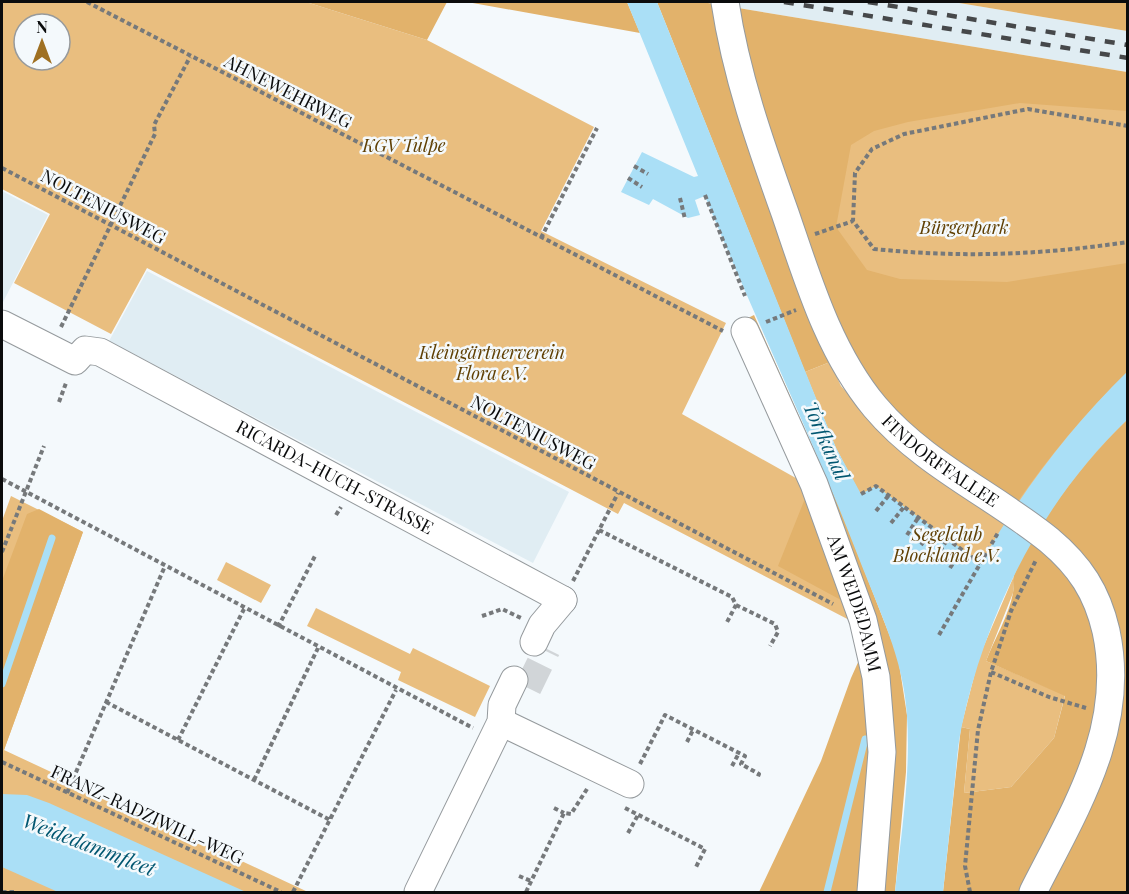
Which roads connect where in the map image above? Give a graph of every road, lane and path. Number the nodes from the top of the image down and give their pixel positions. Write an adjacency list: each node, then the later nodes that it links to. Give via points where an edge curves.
1 (87, 2): 3 (path, AHNEWEHRWEG)
2 (725, 2): 32 (street, FINDORFFALLEE, via 749,109 816,302 853,379 892,427 919,452)
3 (190, 57): 15 (path, via 154,125 155,134); 17 (path, AHNEWEHRWEG)
4 (1128, 126): 14 (path, via 1028,109 904,134 872,149 855,173)
5 (597, 128): 17 (path)
6 (634, 166): 8 (path)
7 (2, 168): 15 (path, NOLTENIUSWEG)
8 (648, 174)
9 (628, 178): 10 (path)
10 (642, 187)
11 (705, 195): 19 (path)
12 (680, 198): 13 (path)
13 (686, 219)
14 (854, 221): 16 (path); 18 (path, via 874,249 920,254 1020,255)
15 (111, 226): 23 (path); 27 (path, NOLTENIUSWEG)
16 (836, 227)
17 (541, 238): 22 (path, AHNEWEHRWEG, via 729,334)
18 (1128, 242)
19 (746, 296)
20 (796, 310): 22 (path)
21 (2, 324): 23 (street, RICARDA-HUCH-STRASSE)
22 (754, 327): 52 (street, AM WEIDEDAMM)
23 (50, 349): 48 (street, RICARDA-HUCH-STRASSE, via 75,361 85,350 100,352)
24 (44, 446): 26 (path)
25 (2, 479): 26 (path)
26 (25, 492): 42 (path); 46 (path)
27 (618, 493): 36 (path); 52 (path, NOLTENIUSWEG)
28 (861, 494): 29 (path, via 876,486)
29 (889, 495): 30 (path); 31 (path)
30 (904, 507): 33 (path); 34 (path)
31 (876, 511)
32 (1005, 517): 40 (street, FINDORFFALLEE); 45 (path)
33 (918, 518): 35 (path); 37 (path)
34 (891, 523)
35 (933, 529): 38 (path); 39 (path)
36 (599, 530): 48 (path); 49 (path, via 732,597)
37 (907, 535)
38 (947, 540): 41 (path); 44 (path)
39 (921, 545)
40 (1039, 546): 59 (path, via 1011,611); 63 (street, FINDORFFALLEE, via 1081,570 1100,604 1110,651)
41 (962, 550): 45 (path); 47 (path)
42 (2, 552)
43 (315, 556): 54 (path)
44 (936, 557)
45 (981, 564): 55 (path)
46 (165, 566): 50 (path); 62 (path)
47 (950, 568)
48 (563, 600): 56 (street, via 556,631)
49 (736, 605): 53 (path); 57 (path, via 775,624 778,632)
50 (244, 609): 54 (path); 66 (path)
51 (482, 615): 56 (path, via 502,609)
52 (862, 620): 90 (street, AM WEIDEDAMM, via 876,677 882,752)
53 (726, 624)
54 (278, 627): 58 (path)
55 (939, 635)
56 (540, 640)
57 (770, 646)
58 (318, 648): 61 (path); 72 (path)
59 (991, 672): 63 (path, via 1049,697); 91 (path, via 978,730 966,855)
60 (521, 684): 64 (street, via 502,705)
61 (396, 689): 64 (path); 79 (path)
62 (106, 702): 66 (path); 74 (path)
63 (1109, 715): 92 (street, FINDORFFALLEE, via 1098,755)
64 (497, 730): 73 (street); 88 (street)
65 (693, 730): 67 (path); 68 (path); 73 (path, via 665,715)
66 (178, 740): 72 (path)
67 (687, 742)
68 (739, 753): 70 (path); 71 (path, via 745,756 741,764 759,774)
69 (2, 762): 74 (path, FRANZ-RADZIWILL-WEG)
70 (732, 766)
71 (757, 779)
72 (254, 780): 79 (path)
73 (630, 784): 78 (path, via 620,806)
74 (67, 793): 86 (path, FRANZ-RADZIWILL-WEG)
75 (582, 794): 77 (path, via 571,814)
76 (554, 808): 77 (path)
77 (564, 813): 83 (path)
78 (638, 815): 80 (path); 81 (path, via 705,849)
79 (330, 820): 87 (path)
80 (628, 833)
81 (696, 867)
82 (519, 876): 83 (path)
83 (531, 882): 89 (path)
84 (2, 892): 85 (path)
85 (14, 892)
86 (281, 892)
87 (293, 892)
88 (418, 892)
89 (526, 892)
90 (871, 892)
91 (970, 892)
92 (1033, 892)

